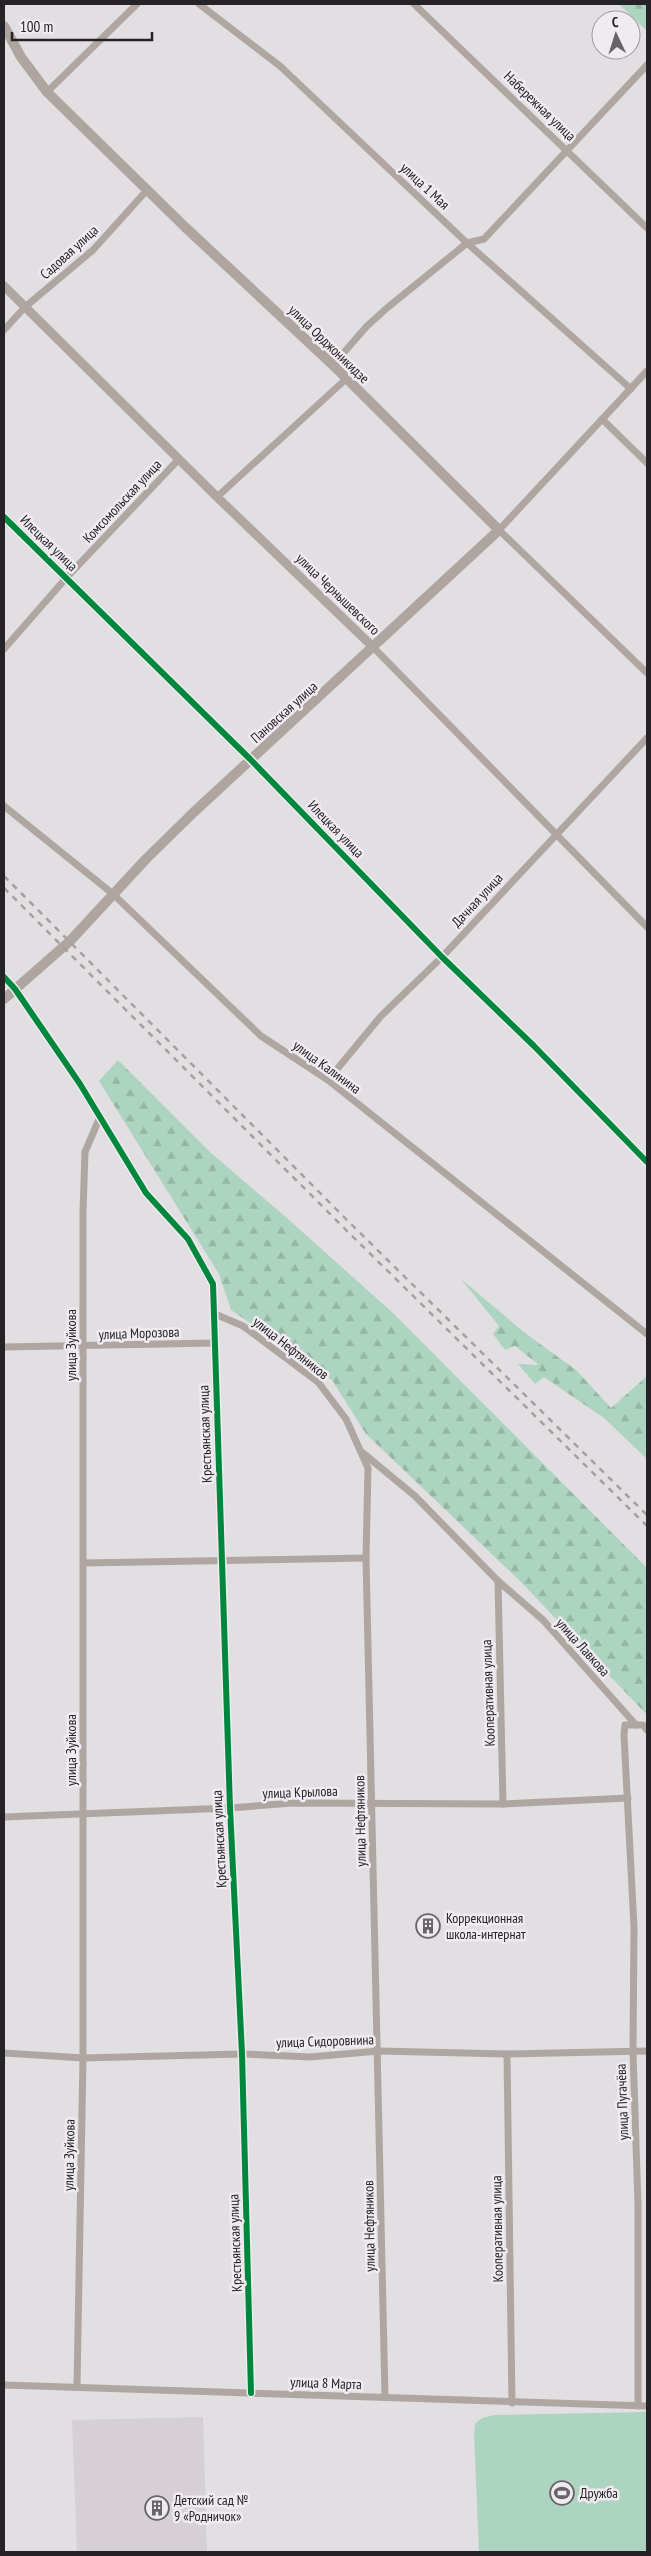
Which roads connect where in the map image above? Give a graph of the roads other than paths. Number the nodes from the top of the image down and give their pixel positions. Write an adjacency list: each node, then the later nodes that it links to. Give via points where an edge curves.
1 (137, 4): 6 (street)
2 (200, 4): 10 (street, улица 1 Мая, via 280,66)
3 (414, 4): 7 (street, Набережная улица)
4 (4, 26): 6 (main road, улица Орджоникидзе, via 21,57)
5 (647, 65): 7 (street)
6 (47, 92): 8 (main road, улица Орджоникидзе)
7 (567, 149): 9 (street, Набережная улица); 10 (street, via 484,239)
8 (148, 189): 12 (street, Садовая улица, via 93,250); 14 (main road, улица Орджоникидзе)
9 (647, 228)
10 (466, 243): 14 (street, via 380,314); 17 (street, улица 1 Мая)
11 (4, 286): 12 (street, улица Чернышевского)
12 (25, 307): 13 (street, Садовая улица); 19 (street, улица Чернышевского)
13 (4, 330)
14 (333, 365): 16 (main road, улица Орджоникидзе)
15 (647, 371): 17 (street)
16 (346, 379): 21 (street); 23 (main road, улица Орджоникидзе)
17 (630, 390): 18 (street)
18 (602, 419): 20 (street); 23 (street)
19 (179, 459): 21 (street, улица Чернышевского); 24 (street, Комсомольская улица)
20 (647, 463)
21 (217, 497): 25 (street, улица Чернышевского)
22 (4, 517): 24 (street, Илецкая улица)
23 (499, 530): 25 (main road, Пановская улица); 27 (street, улица Орджоникидзе)
24 (66, 578): 26 (street, Комсомольская улица); 29 (street, Илецкая улица)
25 (373, 647): 29 (main road, Пановская улица); 31 (street, улица Чернышевского)
26 (4, 649)
27 (647, 673)
28 (647, 738): 31 (street, Дачная улица)
29 (250, 759): 32 (main road, Пановская улица); 34 (street, Илецкая улица)
30 (4, 806): 32 (street, улица Калинина)
31 (556, 833): 33 (street, улица Чернышевского); 34 (street, Дачная улица)
32 (113, 894): 36 (main road, Пановская улица, via 70,941); 38 (street, улица Калинина, via 261,1036)
33 (647, 927)
34 (442, 957): 38 (street, Дачная улица, via 380,1016); 40 (street, Илецкая улица)
35 (4, 976): 36 (street)
36 (15, 989): 37 (main road, Пановская улица); 39 (street)
37 (4, 999)
38 (328, 1080): 42 (street, улица Калинина)
39 (100, 1117): 41 (street, Крестьянская улица, via 146,1192 188,1239 213,1284); 45 (street, улица Зуйкова, via 85,1152)
40 (647, 1162)
41 (215, 1314): 43 (street, Крестьянская улица); 46 (street, улица Нефтяников, via 243,1326 318,1382 346,1418)
42 (647, 1334)
43 (215, 1343): 45 (street, улица Морозова); 48 (street, Крестьянская улица)
44 (4, 1347): 45 (street, улица Морозова)
45 (84, 1347): 49 (street, улица Зуйкова)
46 (358, 1450): 47 (street, улица Нефтяников, via 368,1468); 50 (street, улица Лавкова, via 415,1496)
47 (366, 1558): 48 (street); 54 (street, улица Нефтяников)
48 (221, 1561): 49 (street); 56 (street, Крестьянская улица)
49 (84, 1563): 57 (street, улица Зуйкова)
50 (498, 1581): 51 (street, улица Лавкова, via 543,1620); 55 (street, Кооперативная улица)
51 (636, 1724): 52 (street, улица Лавкова); 53 (street, улица Пугачёва, via 625,1725)
52 (647, 1730)
53 (628, 1798): 55 (street, улица Крылова); 60 (street, улица Пугачёва, via 634,1927)
54 (372, 1803): 55 (street, улица Крылова); 56 (street, улица Крылова, via 292,1803); 59 (street, улица Нефтяников)
55 (504, 1804)
56 (230, 1808): 57 (street, улица Крылова); 63 (street, Крестьянская улица)
57 (83, 1814): 58 (street, улица Крылова); 65 (street, улица Зуйкова)
58 (4, 1817)
59 (379, 2051): 63 (street, улица Сидоровнина, via 310,2057); 64 (street, улица Сидоровнина); 69 (street, улица Нефтяников)
60 (633, 2051): 61 (street, улица Сидоровнина); 64 (street, улица Сидоровнина); 71 (street, улица Пугачёва, via 638,2205)
61 (647, 2051)
62 (4, 2053): 65 (street, улица Сидоровнина)
63 (242, 2054): 65 (street, улица Сидоровнина); 68 (street, Крестьянская улица)
64 (507, 2054): 70 (street, Кооперативная улица)
65 (83, 2058): 67 (street, улица Зуйкова)
66 (4, 2385): 67 (street, улица 8 Марта)
67 (77, 2386): 68 (street, улица 8 Марта)
68 (251, 2393): 69 (street, улица 8 Марта)
69 (385, 2397): 70 (street, улица 8 Марта)
70 (512, 2403): 71 (street, улица 8 Марта)
71 (638, 2406): 72 (street, улица 8 Марта)
72 (647, 2406)

